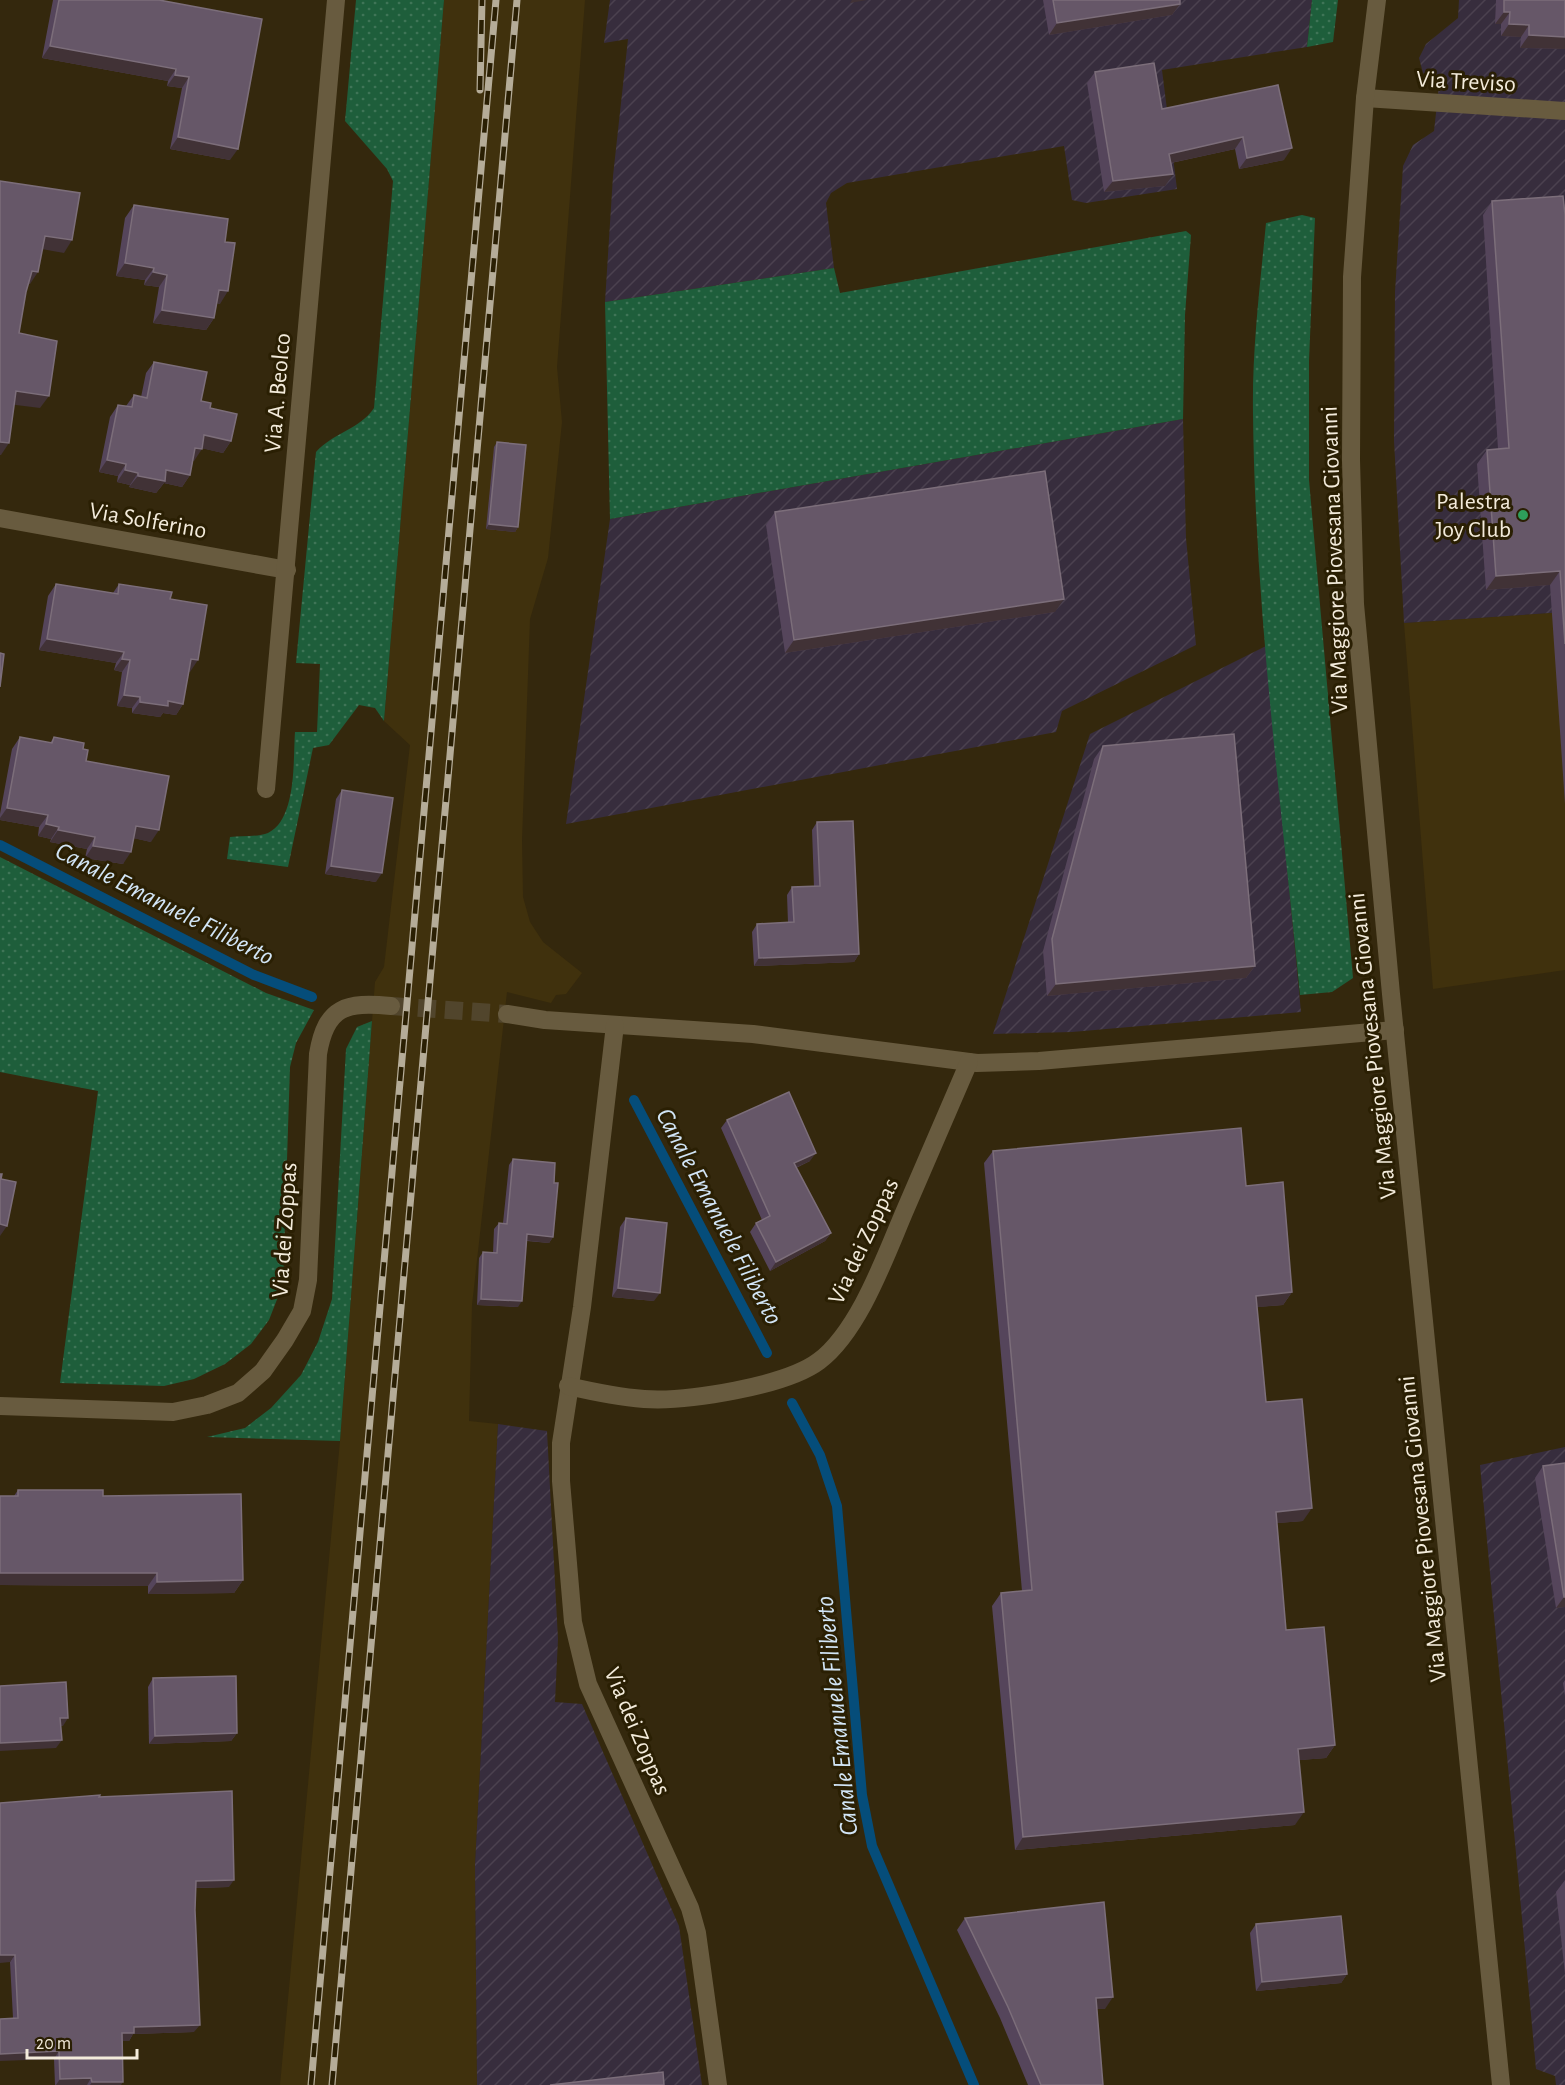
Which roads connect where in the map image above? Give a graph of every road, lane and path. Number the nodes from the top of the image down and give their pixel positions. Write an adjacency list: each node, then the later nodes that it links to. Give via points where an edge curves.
1 (336, 0): 6 (street, Via A. Beolco)
2 (1377, 0): 3 (street, Via Maggiore Piovesana Giovanni)
3 (1365, 98): 4 (street, Via Treviso); 11 (street, Via Maggiore Piovesana Giovanni, via 1352,277 1355,604)
4 (1565, 111)
5 (0, 518): 6 (street, Via Solferino)
6 (287, 570): 7 (street, Via A. Beolco)
7 (266, 789)
8 (391, 1006): 14 (street, Via dei Zoppas, via 352,1005 328,1019 322,1033 308,1280 302,1311 263,1371 238,1393 173,1412)
9 (507, 1014): 10 (street)
10 (615, 1025): 12 (street, via 753,1034); 13 (street, Via dei Zoppas, via 582,1307)
11 (1395, 1030): 12 (street, via 1039,1061); 16 (street, Via Maggiore Piovesana Giovanni)
12 (969, 1062): 13 (street, Via dei Zoppas, via 870,1291 846,1331 821,1360 805,1370 747,1388 697,1396 647,1400)
13 (568, 1386): 15 (street, Via dei Zoppas, via 561,1481 573,1622 588,1684 690,1908 697,1933)
14 (0, 1406)
15 (718, 2085)
16 (1501, 2085)

